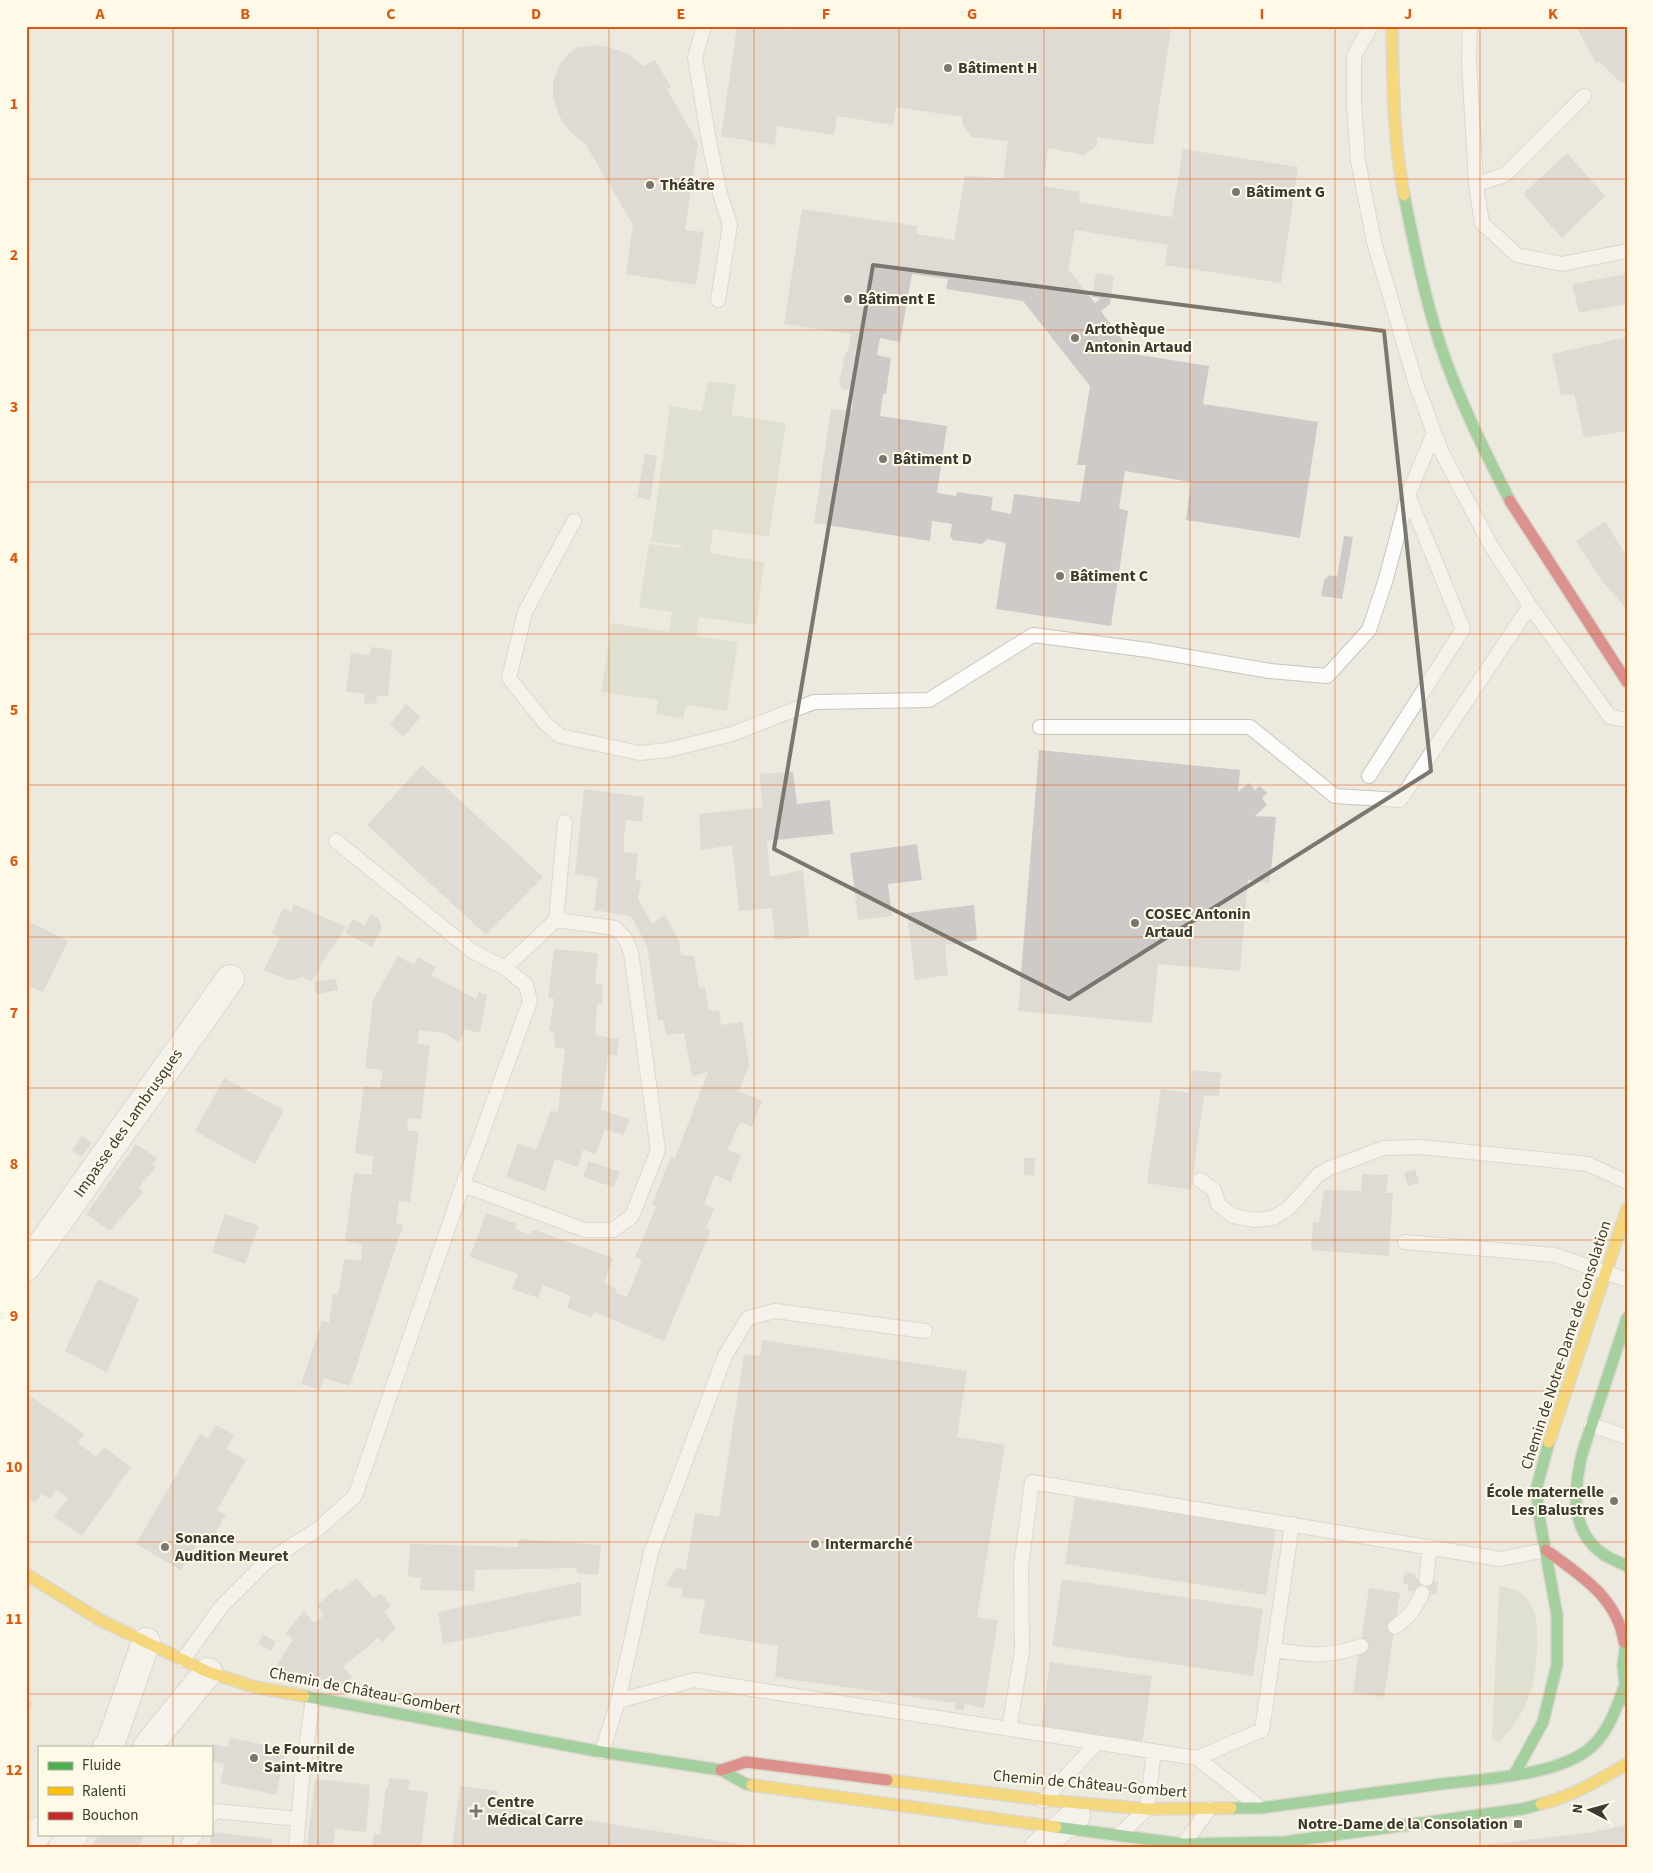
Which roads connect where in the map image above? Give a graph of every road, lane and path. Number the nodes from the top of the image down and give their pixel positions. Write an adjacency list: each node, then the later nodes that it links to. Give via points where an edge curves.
1 (704, 26): 8 (lane, via 695,57 709,142 730,225)
2 (1392, 26): 13 (street, via 1398,162 1414,244 1440,344 1477,437 1512,506)
3 (1470, 26): 6 (lane, via 1468,62)
4 (1369, 27): 9 (lane, via 1354,56 1358,161 1374,242)
5 (1584, 96): 6 (lane, via 1504,175)
6 (1476, 184): 7 (lane, via 1482,223 1517,255 1562,264)
7 (1627, 252)
8 (718, 300)
9 (1434, 433): 10 (lane); 12 (lane, via 1490,544)
10 (1408, 495): 11 (lane, via 1369,630 1326,676 1270,672 1148,650 1033,635 929,700 814,702 732,734 668,750 640,753 560,736 509,678 525,612); 16 (lane, via 1463,629)
11 (574, 521)
12 (1530, 606): 14 (lane, via 1610,717); 15 (lane, via 1400,800 1335,796 1250,727)
13 (1627, 682)
14 (1627, 720)
15 (1040, 727)
16 (1369, 776)
17 (565, 822): 19 (lane)
18 (336, 840): 20 (lane, via 472,951)
19 (556, 920): 20 (lane); 24 (lane, via 615,928 625,938 631,952 658,1150 632,1216 613,1230 585,1230)
20 (505, 968): 24 (lane, via 526,985 530,1001)
21 (230, 979): 27 (street, Impasse des Lambrusques)
22 (1200, 1180): 23 (lane, via 1214,1190 1218,1204 1233,1216 1254,1220 1273,1218 1289,1208 1318,1175 1330,1168 1384,1148 1420,1147 1588,1164)
23 (1627, 1182)
24 (463, 1185): 46 (lane, via 355,1496 318,1529 266,1562 221,1607)
25 (1627, 1209): 28 (street, Chemin de Notre-Dame de Consolation)
26 (1405, 1242): 28 (lane, via 1555,1255)
27 (26, 1267)
28 (1606, 1272): 29 (lane); 36 (street, Chemin de Notre-Dame de Consolation, via 1542,1462 1537,1486 1538,1510)
29 (1627, 1280)
30 (1627, 1318): 32 (street)
31 (925, 1331): 50 (lane, via 775,1311 748,1318 725,1356 651,1552)
32 (1591, 1425): 33 (lane); 37 (street, via 1575,1482 1577,1517 1584,1533 1600,1552)
33 (1627, 1437)
34 (1292, 1524): 35 (lane); 45 (lane); 51 (lane, via 1032,1482 1021,1566 1022,1651)
35 (1430, 1547): 36 (lane, via 1500,1559); 39 (lane)
36 (1546, 1550): 42 (street, via 1594,1588 1613,1611); 60 (street, Chemin de Notre-Dame de Consolation, via 1557,1615 1557,1665 1543,1722)
37 (1627, 1566)
38 (26, 1574): 43 (street, Chemin de Château-Gombert, via 100,1620)
39 (1426, 1579)
40 (1422, 1593): 41 (lane, via 1408,1618)
41 (1395, 1627)
42 (1626, 1638): 48 (street, Chemin de Château-Gombert)
43 (146, 1642): 46 (street, Chemin de Château-Gombert); 53 (street)
44 (1361, 1646): 45 (lane, via 1315,1656)
45 (1274, 1650): 57 (lane, via 1262,1730)
46 (183, 1660): 47 (street, Chemin de Château-Gombert)
47 (208, 1672): 49 (street, Chemin de Château-Gombert, via 255,1687); 54 (street)
48 (1626, 1694): 60 (street, Chemin de Château-Gombert, via 1606,1732 1594,1746 1574,1760)
49 (314, 1698): 56 (street, Chemin de Château-Gombert); 67 (lane)
50 (618, 1701): 51 (lane, via 694,1680); 56 (lane)
51 (1009, 1730): 52 (lane)
52 (1097, 1743): 55 (lane); 61 (lane)
53 (108, 1746)
54 (148, 1746)
55 (1154, 1751): 57 (lane); 64 (lane)
56 (602, 1752): 59 (street, Chemin de Château-Gombert)
57 (1198, 1758): 63 (lane)
58 (1627, 1764): 74 (street, Chemin de Château-Gombert, via 1562,1799 1522,1809 1284,1842)
59 (721, 1770): 61 (street, Chemin de Château-Gombert, via 746,1762); 68 (street, Chemin de Château-Gombert, via 746,1784)
60 (1514, 1775): 63 (street, Chemin de Château-Gombert)
61 (1044, 1800): 62 (street, Chemin de Château-Gombert); 68 (lane)
62 (1088, 1804): 64 (street, Chemin de Château-Gombert); 69 (street)
63 (1260, 1808): 65 (street, Chemin de Château-Gombert)
64 (1146, 1809): 65 (street, Chemin de Château-Gombert); 71 (lane)
65 (1209, 1809): 74 (lane)
66 (212, 1815): 67 (lane, via 215,1811)
67 (299, 1818): 78 (lane)
68 (1025, 1821): 69 (street, Chemin de Château-Gombert)
69 (1063, 1827): 71 (street, Chemin de Château-Gombert); 79 (street)
70 (38, 1832): 75 (street)
71 (1120, 1834): 74 (street, Chemin de Château-Gombert)
72 (72, 1836): 76 (street)
73 (194, 1836): 77 (lane)
74 (1183, 1845)
75 (26, 1846)
76 (63, 1847)
77 (188, 1847)
78 (296, 1847)
79 (1039, 1847)

